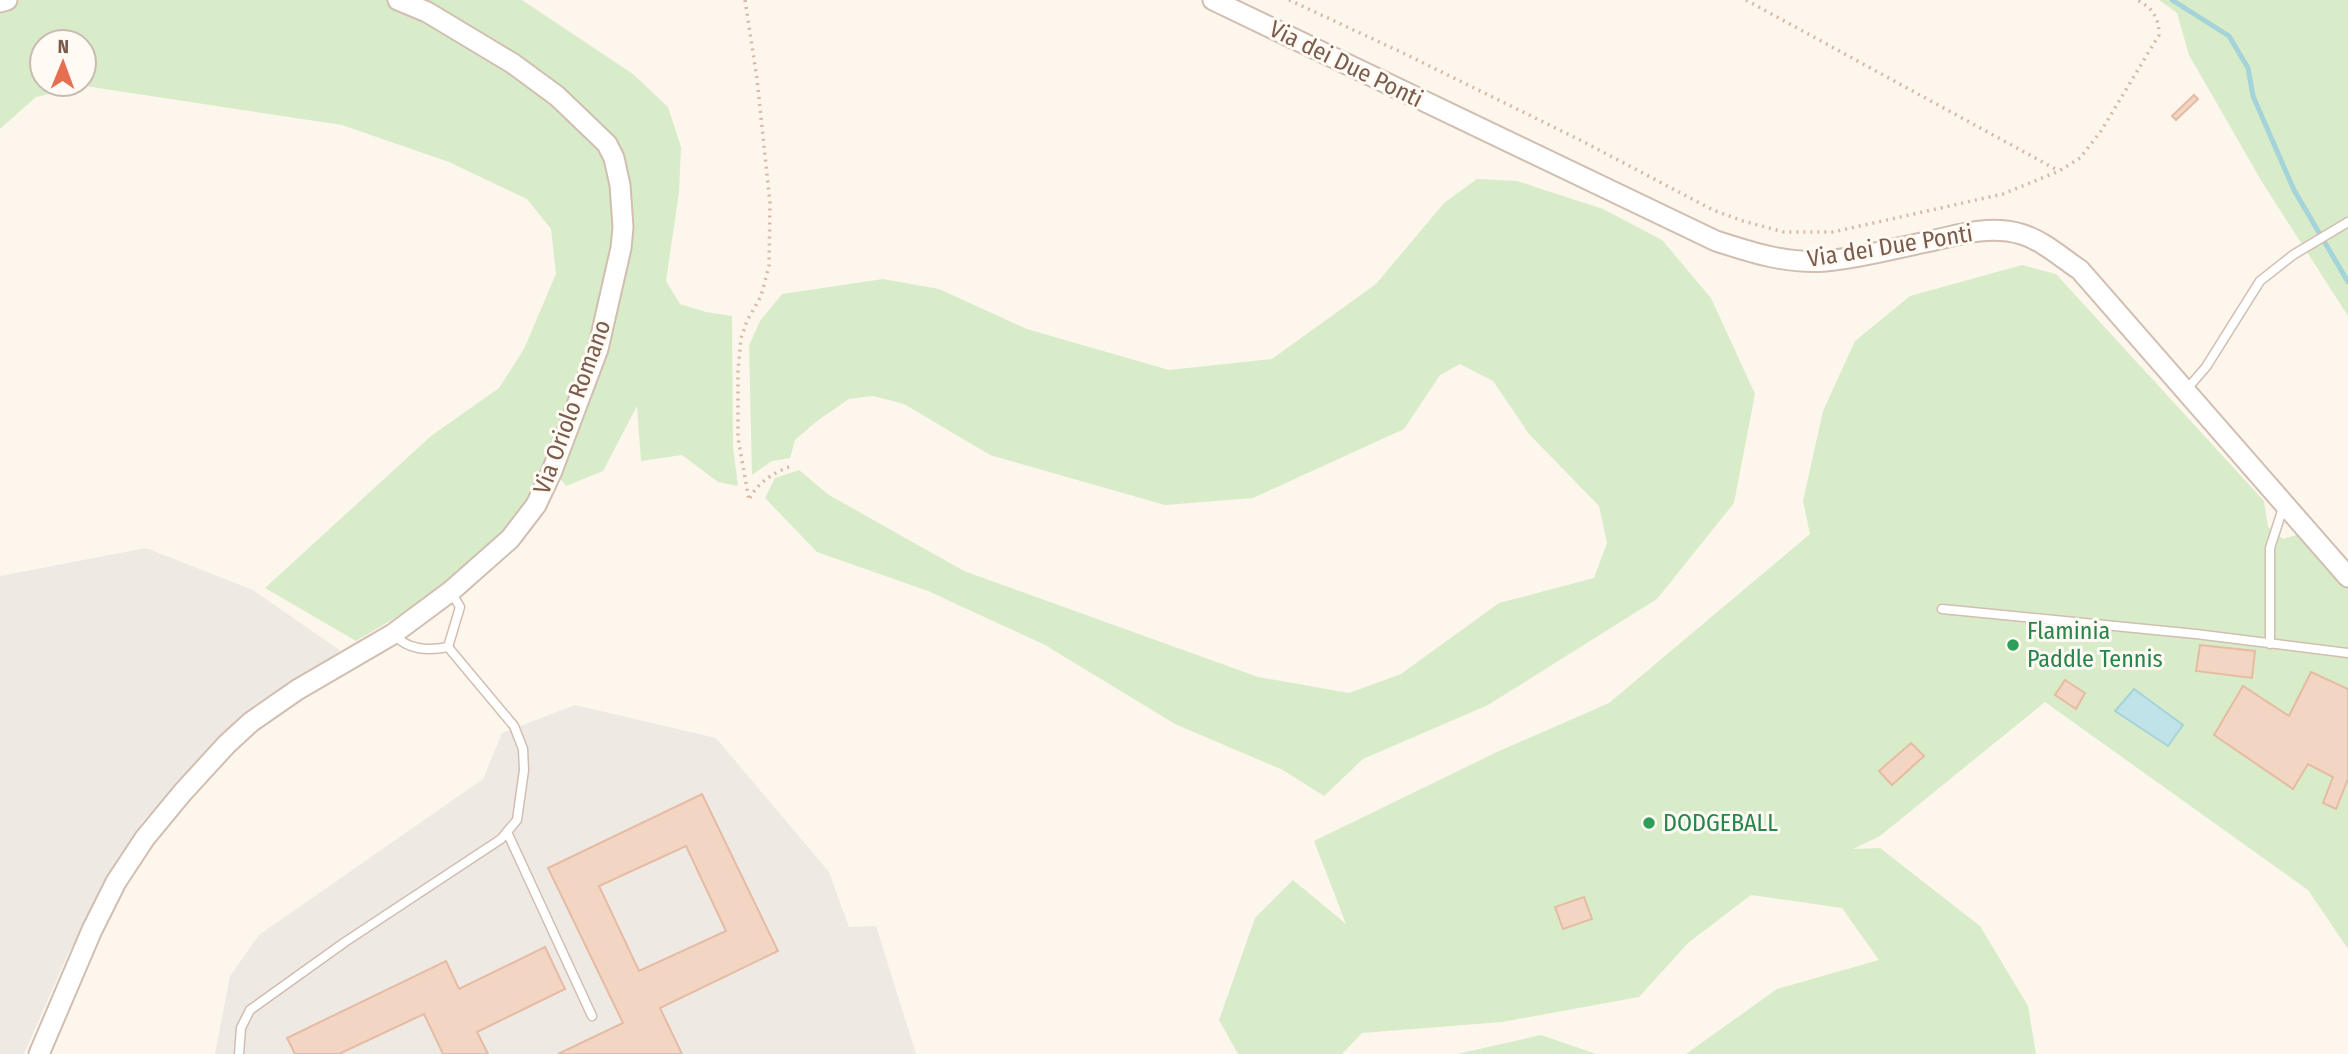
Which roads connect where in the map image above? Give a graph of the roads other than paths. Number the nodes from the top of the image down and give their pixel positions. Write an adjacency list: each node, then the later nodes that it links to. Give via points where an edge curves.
1 (8, 0): 4 (street)
2 (398, 0): 9 (street, Via Oriolo Romano, via 427,12 512,63 578,114 614,158 623,206 621,248 598,349 552,471 536,505 510,540)
3 (1213, 0): 6 (street, Via dei Due Ponti, via 1716,240 1769,258 1826,261 1962,233 2021,234 2080,270)
4 (0, 2)
5 (2348, 222): 6 (lane, via 2260,281 2206,368)
6 (2185, 391): 7 (street, Via dei Due Ponti)
7 (2284, 504): 8 (street, Via dei Due Ponti); 12 (lane, via 2270,548)
8 (2348, 577)
9 (451, 591): 11 (street, Via Oriolo Romano); 13 (lane, via 460,607)
10 (1942, 609): 12 (lane)
11 (393, 634): 13 (lane, via 401,643 417,648); 17 (street, Via Oriolo Romano, via 251,722 183,792 116,882)
12 (2270, 644): 14 (lane)
13 (447, 647): 15 (lane, via 514,726 523,749 517,820)
14 (2348, 653)
15 (507, 832): 16 (lane); 18 (lane, via 250,1010 241,1028)
16 (592, 1016)
17 (39, 1054)
18 (239, 1054)

